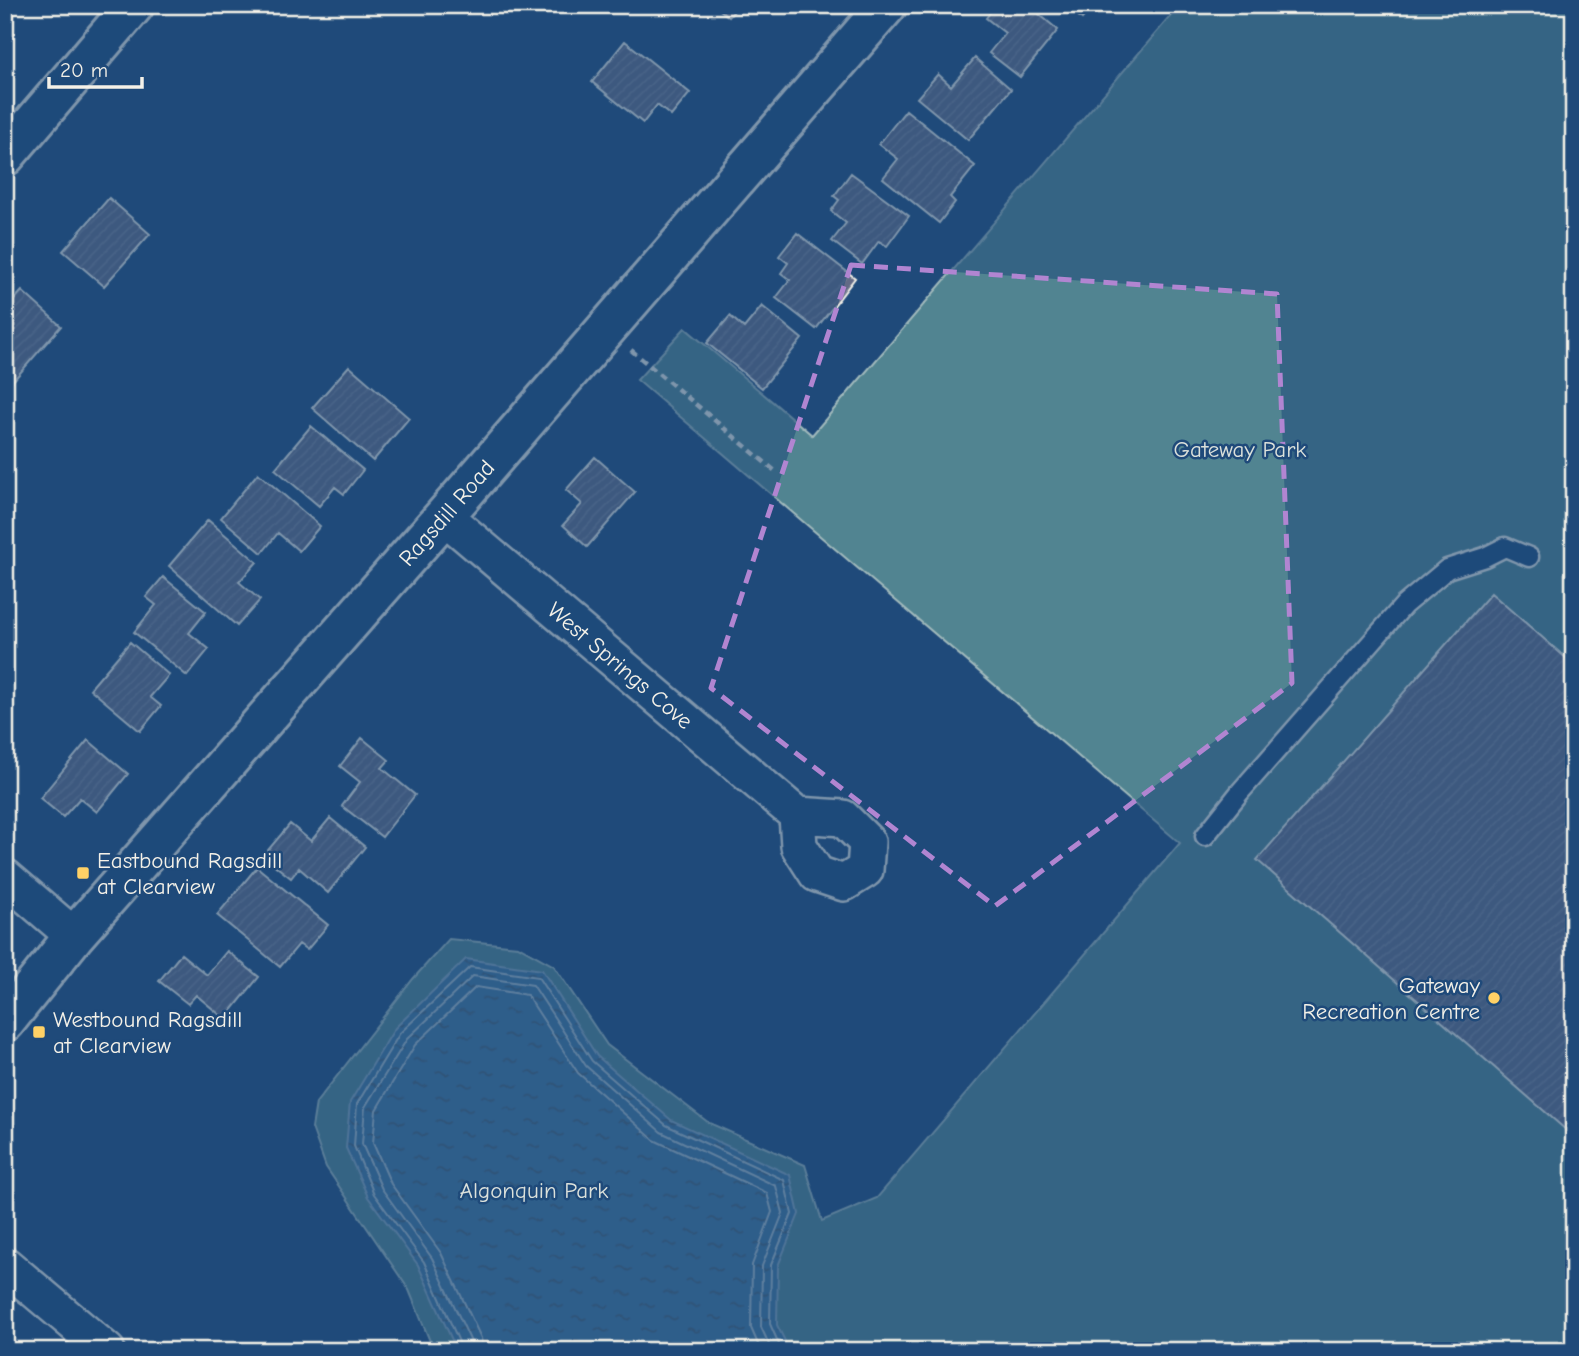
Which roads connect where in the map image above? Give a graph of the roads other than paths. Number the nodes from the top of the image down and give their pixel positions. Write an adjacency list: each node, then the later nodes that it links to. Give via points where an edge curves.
1 (134, 5): 3 (street)
2 (887, 5): 4 (street, Ragsdill Road)
3 (5, 156)
4 (444, 516): 6 (street, West Springs Cove); 9 (street, Ragsdill Road)
5 (1529, 557): 7 (lane, via 1505,547 1447,569 1404,605)
6 (797, 816)
7 (1205, 836)
8 (5, 877): 9 (street)
9 (74, 936): 10 (street, Ragsdill Road)
10 (5, 1022)
11 (5, 1265): 12 (street)
12 (107, 1351)

